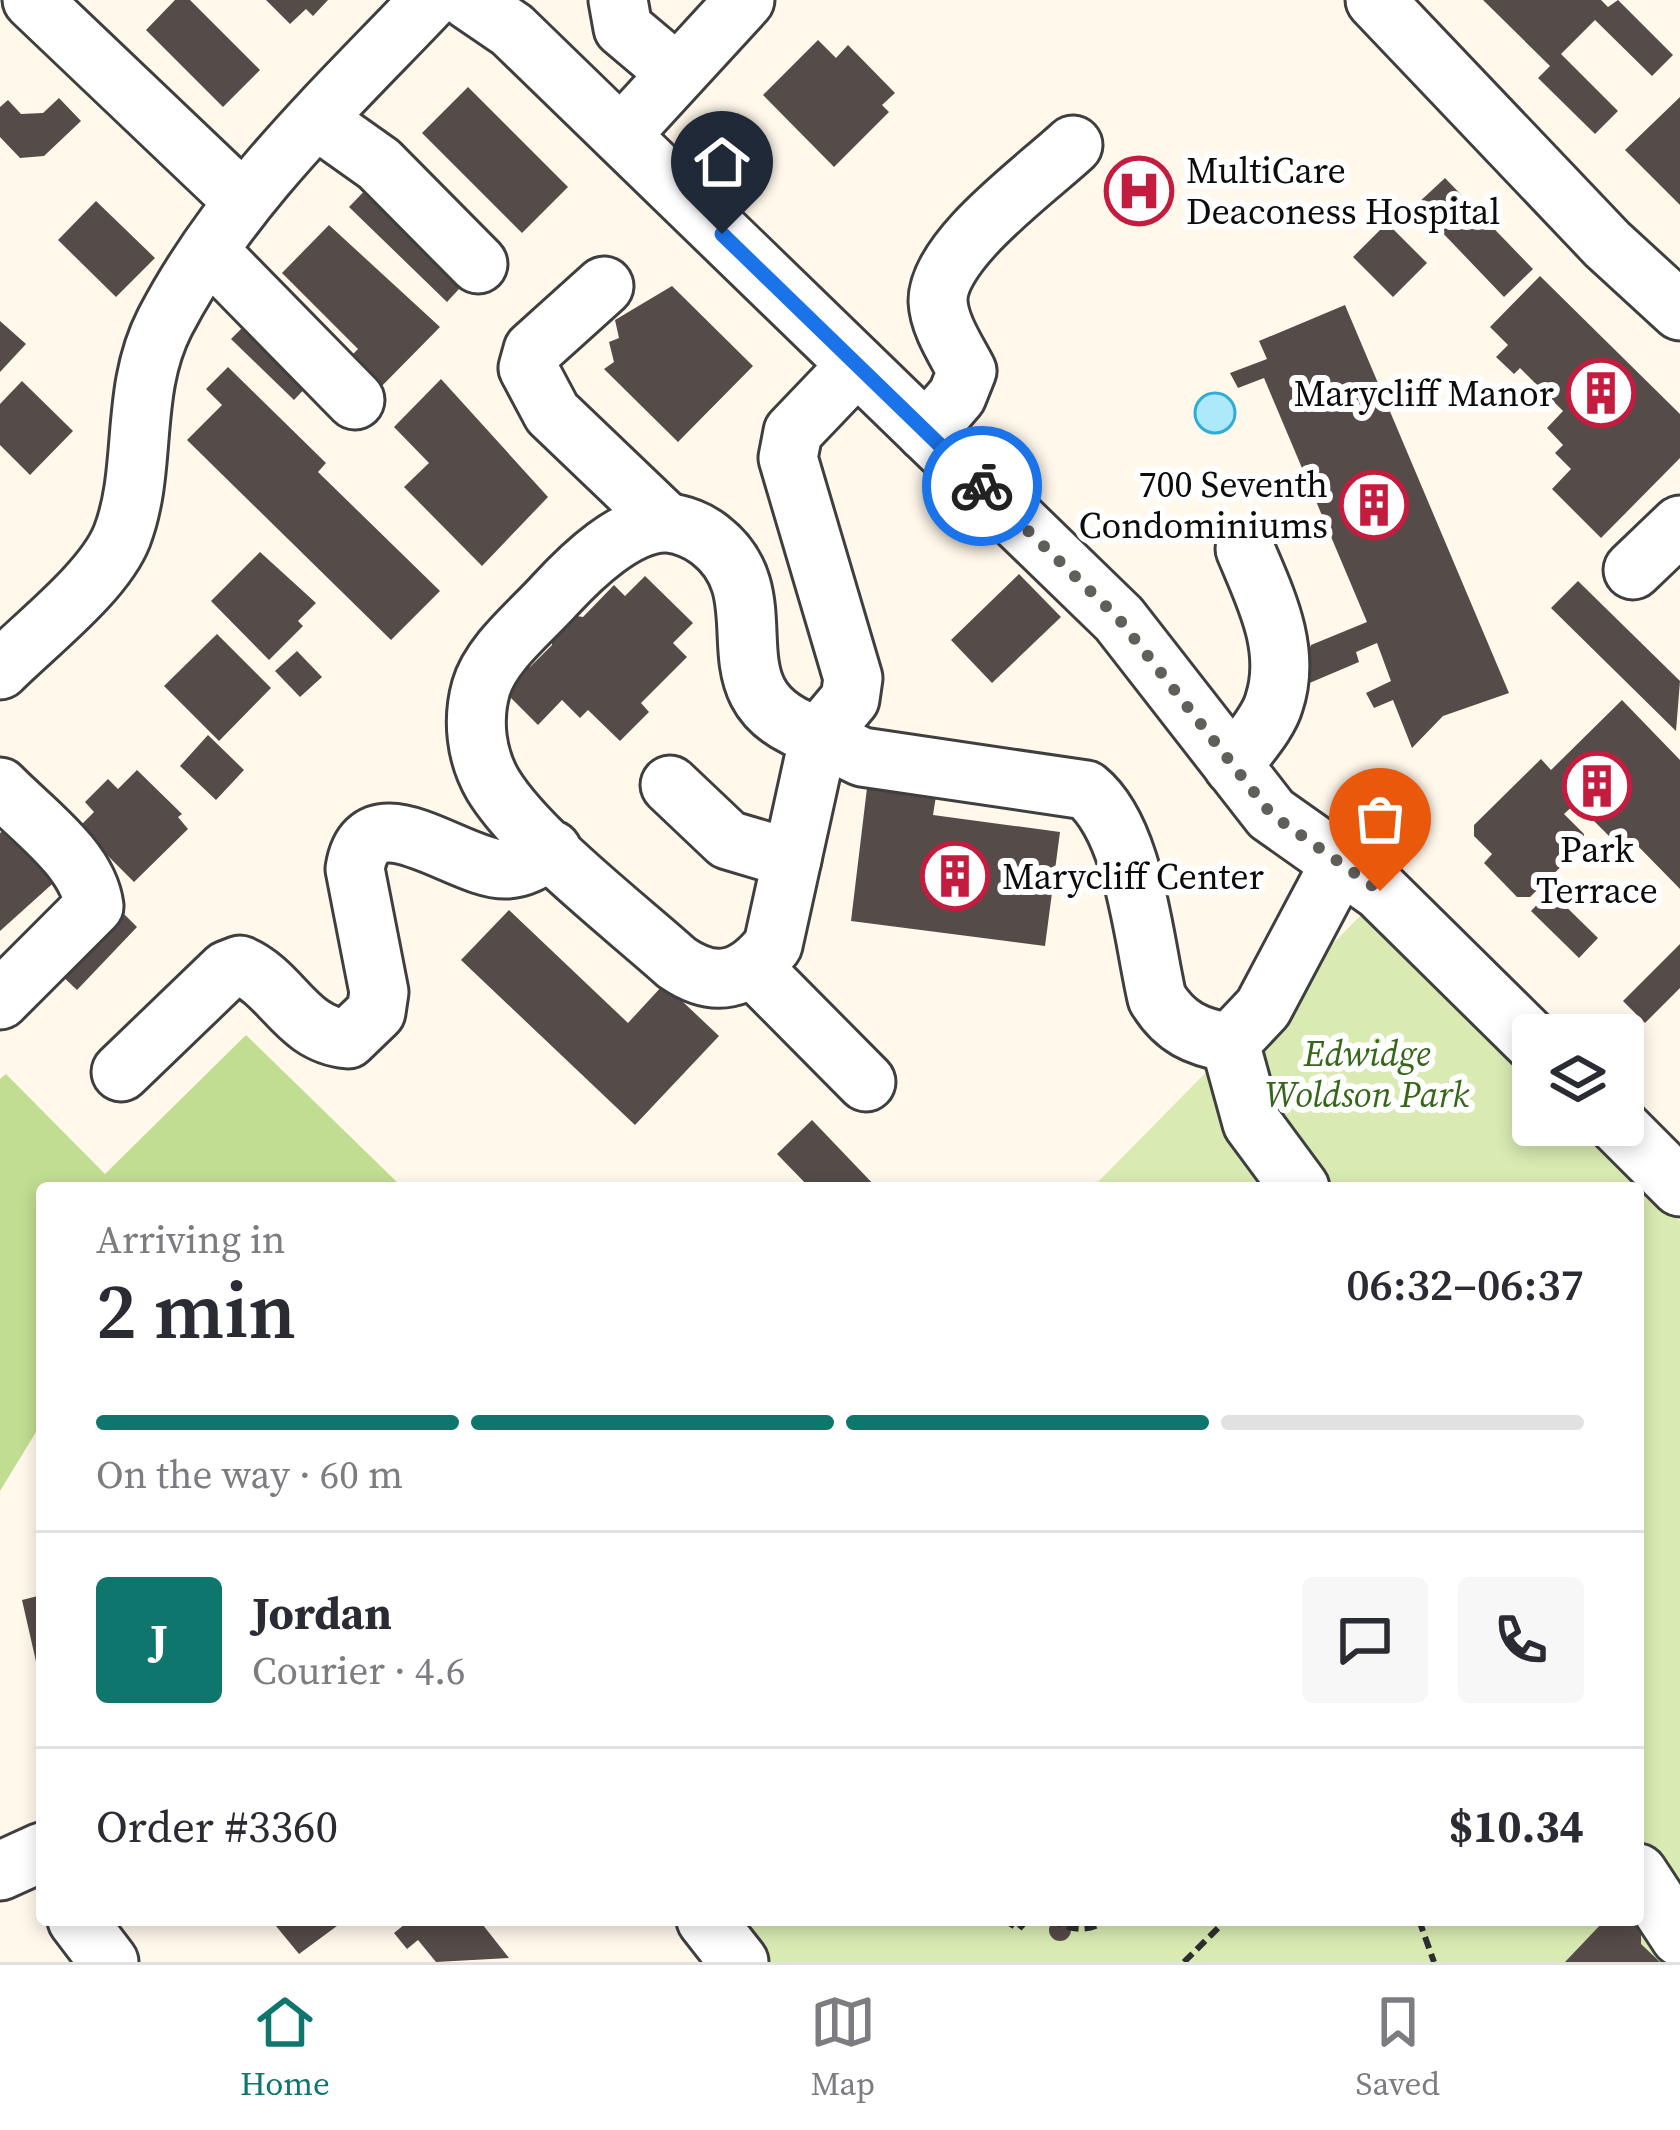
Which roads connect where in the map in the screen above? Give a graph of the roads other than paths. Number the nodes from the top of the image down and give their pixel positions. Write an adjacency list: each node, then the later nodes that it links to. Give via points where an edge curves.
1 (32, 0): 11 (street)
2 (430, 0): 8 (street)
3 (618, 0): 7 (street, via 622,28)
4 (745, 0): 7 (street)
5 (1376, 0): 15 (street)
6 (494, 10): 9 (street)
7 (674, 71): 9 (street)
8 (317, 120): 11 (street); 13 (street, via 379,164)
9 (621, 135): 16 (street)
10 (1073, 145): 18 (street, via 958,250 937,297 967,371 957,397)
11 (241, 199): 12 (street)
12 (209, 251): 17 (street); 23 (street, via 164,324 141,388 122,537 99,572)
13 (478, 264)
14 (604, 286): 19 (street, via 533,350 528,368 552,413)
15 (1680, 311)
16 (857, 365): 18 (street); 24 (street, via 793,432 788,458 853,678 850,699)
17 (355, 400)
18 (926, 432): 25 (street, via 1119,619)
19 (666, 522): 24 (street, via 700,532 732,562 746,600 746,668 759,703); 28 (street, via 626,535 572,576 482,684 476,745 493,786)
20 (1680, 525): 22 (street)
21 (1245, 549): 25 (street, via 1277,626 1279,661 1274,704)
22 (1633, 571)
23 (0, 670)
24 (819, 736): 29 (street); 34 (street, via 862,757 1086,790 1123,846 1163,1009 1198,1037)
25 (1234, 766): 30 (street, via 1271,814)
26 (670, 785): 29 (street, via 728,840)
27 (0, 787): 32 (street, via 79,867 94,907)
28 (552, 850): 31 (street, via 698,977 735,979); 35 (street, via 493,869 410,835 372,836 358,850 355,869 379,992 376,1012 349,1039 302,1022 240,965)
29 (792, 859): 31 (street, via 773,945)
30 (1340, 863): 33 (street, via 1380,891); 34 (street, via 1263,1008)
31 (754, 969): 36 (street)
32 (0, 1000)
33 (1512, 1021)
34 (1230, 1043): 37 (street, via 1252,1124)
35 (122, 1072)
36 (866, 1082)
37 (1296, 1182)
38 (1644, 1882): 41 (street)
39 (82, 1926): 42 (street)
40 (711, 1926): 43 (street)
41 (1680, 1937)
42 (109, 1962)
43 (739, 1962)

